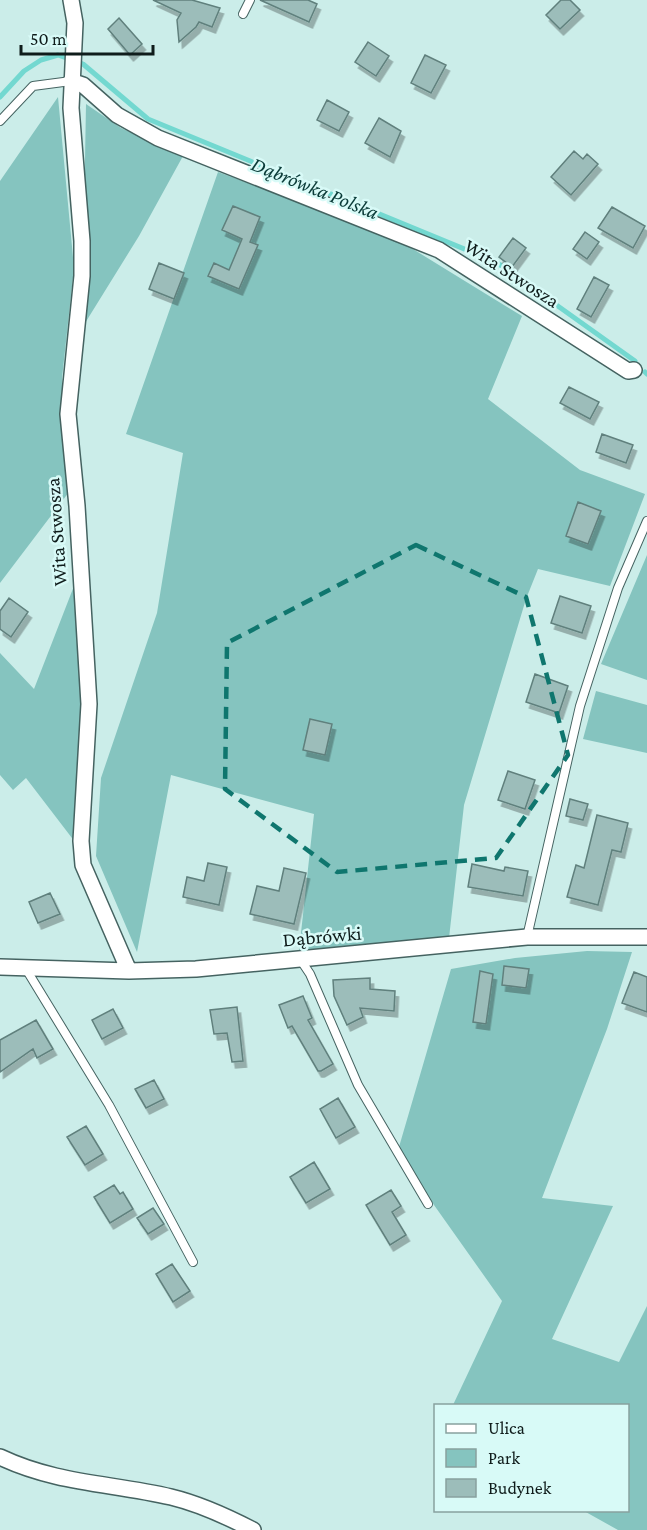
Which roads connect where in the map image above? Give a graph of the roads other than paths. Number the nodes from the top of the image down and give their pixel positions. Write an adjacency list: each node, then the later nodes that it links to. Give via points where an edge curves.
1 (71, 0): 4 (street, Wita Stwosza, via 75,23)
2 (250, 0): 3 (lane)
3 (243, 14)
4 (71, 75): 5 (lane, via 33,86); 6 (street, Wita Stwosza, via 117,115 158,138 439,250 628,371); 13 (street, Wita Stwosza, via 82,276 68,414 89,704 81,841 83,866)
5 (0, 121)
6 (634, 370)
7 (647, 521): 8 (lane, via 618,588 580,706)
8 (527, 937): 9 (street, Dąbrówki); 10 (street, Dąbrówki)
9 (647, 937)
10 (300, 959): 13 (street, Dąbrówki); 14 (lane, via 358,1085)
11 (0, 967): 12 (street, Dąbrówki)
12 (25, 967): 13 (street, Dąbrówki); 15 (lane, via 109,1106)
13 (129, 971)
14 (428, 1204)
15 (193, 1262)
16 (0, 1457): 17 (street, via 45,1475 203,1506)
17 (253, 1530)

